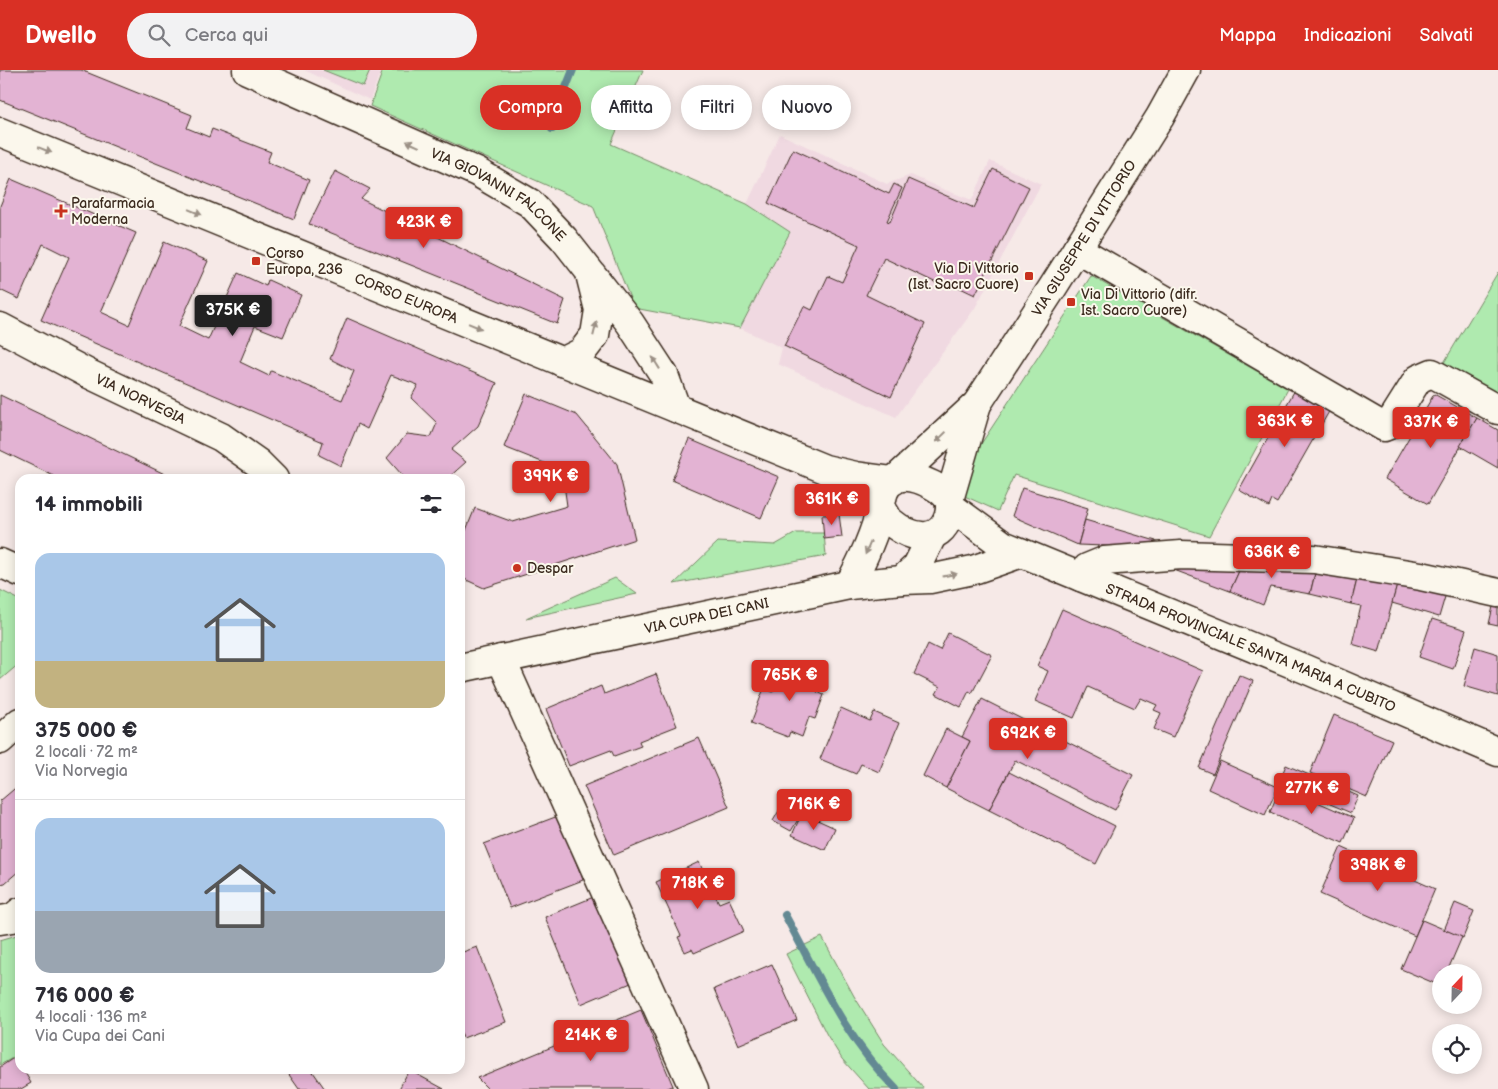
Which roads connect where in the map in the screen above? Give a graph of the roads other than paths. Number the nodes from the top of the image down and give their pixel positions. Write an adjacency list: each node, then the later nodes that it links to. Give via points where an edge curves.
1 (247, 70): 5 (street, VIA GIOVANNI FALCONE, one-way to 1, via 530,203 477,172)
2 (1186, 70): 4 (street, VIA GIUSEPPE DI VITTORIO)
3 (0, 132): 7 (street, CORSO EUROPA, one-way to 7)
4 (1077, 249): 8 (street, VIA GIUSEPPE DI VITTORIO); 10 (street, via 1384,427 1389,425 1418,379 1432,372)
5 (590, 273): 7 (street, one-way to 5, via 582,352 595,335 599,310); 9 (street, VIA GIOVANNI FALCONE, one-way to 5, via 664,375 630,323)
6 (0, 327): 12 (street, VIA NORVEGIA, via 88,374 221,437)
7 (562, 362): 9 (street, CORSO EUROPA)
8 (977, 404): 13 (street, VIA GIUSEPPE DI VITTORIO, one-way to 13); 14 (street, VIA GIUSEPPE DI VITTORIO)
9 (676, 408): 11 (street, CORSO EUROPA)
10 (1498, 410)
11 (825, 469): 13 (street, via 856,476); 15 (street)
12 (269, 474)
13 (895, 479): 14 (street, via 909,477 926,482 942,490); 15 (street, via 886,487)
14 (949, 503): 16 (street, via 949,516); 17 (street, STRADA PROVINCIALE SANTA MARIA A CUBITO)
15 (881, 508): 16 (street, via 889,521 903,531 920,537); 22 (street, one-way to 22, via 868,549)
16 (934, 535): 17 (street, STRADA PROVINCIALE SANTA MARIA A CUBITO); 21 (street, via 917,566)
17 (1012, 549): 20 (street, STRADA PROVINCIALE SANTA MARIA A CUBITO); 21 (street, VIA CUPA DEI CANI, one-way to 17, via 930,579 973,570)
18 (0, 563): 19 (street)
19 (15, 570)
20 (1081, 577): 23 (street, via 1087,568 1104,561 1181,555 1314,559 1420,576); 28 (street, STRADA PROVINCIALE SANTA MARIA A CUBITO)
21 (902, 580): 22 (street, VIA CUPA DEI CANI)
22 (849, 585): 24 (street, VIA CUPA DEI CANI)
23 (1498, 594)
24 (501, 660): 25 (street, VIA CUPA DEI CANI); 31 (street)
25 (465, 667)
26 (15, 726): 27 (street)
27 (0, 740)
28 (1498, 752)
29 (15, 916): 30 (street)
30 (0, 920)
31 (694, 1089)

